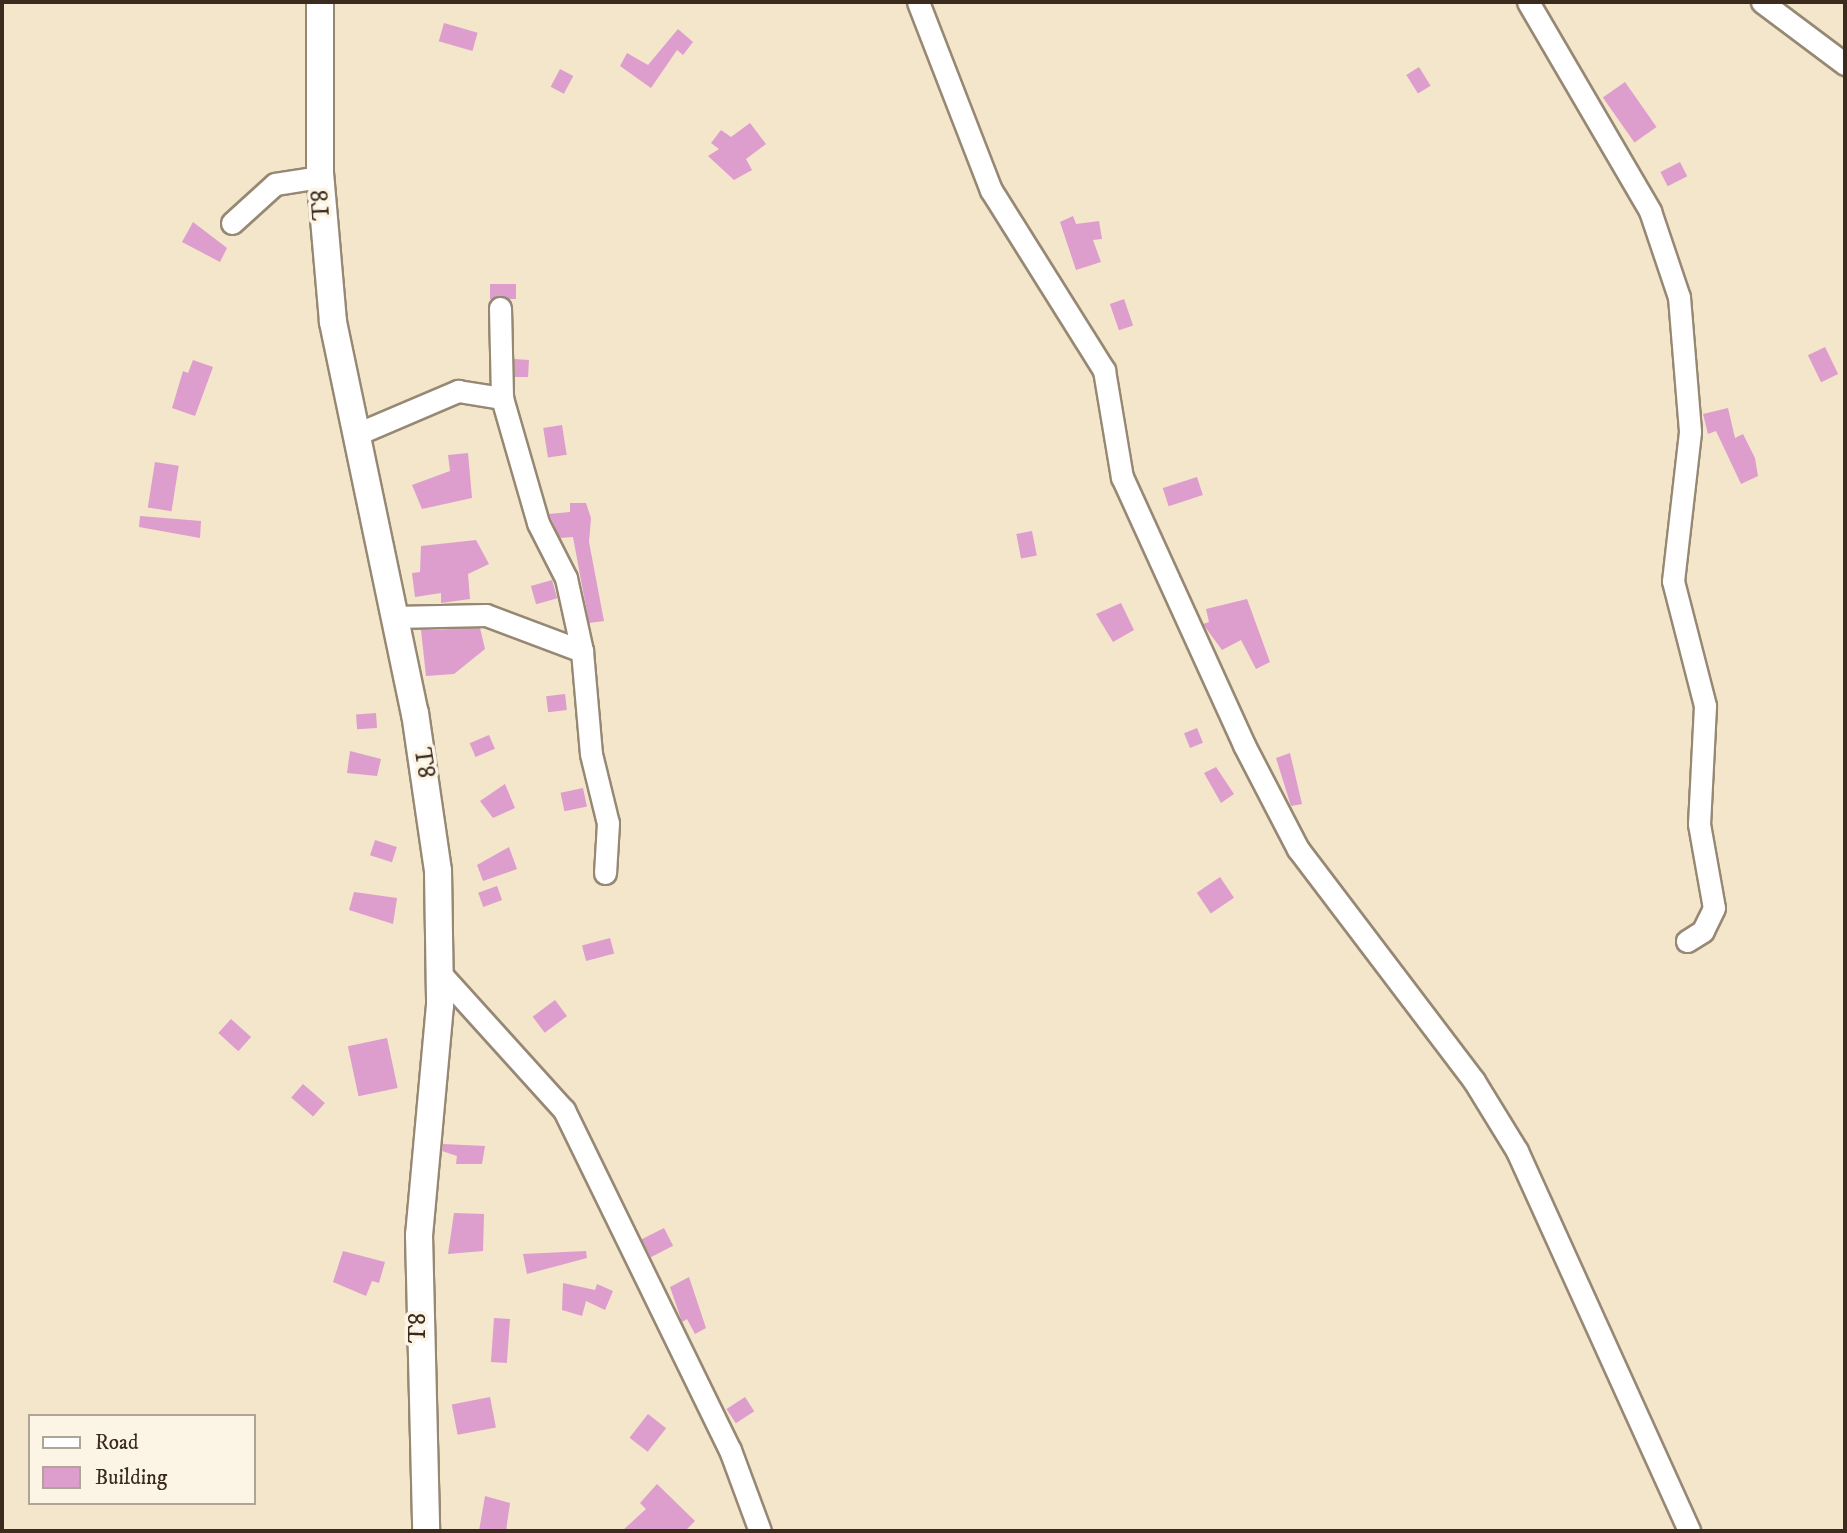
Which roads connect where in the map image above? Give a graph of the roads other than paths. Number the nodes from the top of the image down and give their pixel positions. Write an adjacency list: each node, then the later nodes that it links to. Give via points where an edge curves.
1 (320, 2): 6 (street, T8)
2 (918, 2): 18 (street, via 991,190 1104,370 1122,477 1244,745 1298,849 1474,1081 1517,1151)
3 (1528, 2): 14 (street, via 1650,211 1679,297 1690,432 1673,582 1705,706 1699,824 1714,908 1703,931)
4 (1762, 2): 5 (street)
5 (1845, 64)
6 (320, 177): 7 (street, via 275,184); 10 (street, T8, via 333,321)
7 (232, 223)
8 (500, 308): 9 (street)
9 (502, 398): 10 (street, via 458,391); 12 (street, via 538,523 566,578)
10 (357, 434): 11 (street, T8)
11 (394, 617): 12 (street, via 478,613); 15 (street, T8, via 438,871)
12 (582, 651): 13 (street, via 591,754 608,823)
13 (604, 873)
14 (1687, 941)
15 (440, 973): 16 (street, T8, via 419,1236); 17 (street, via 564,1110 730,1450)
16 (426, 1531)
17 (760, 1531)
18 (1689, 1531)

